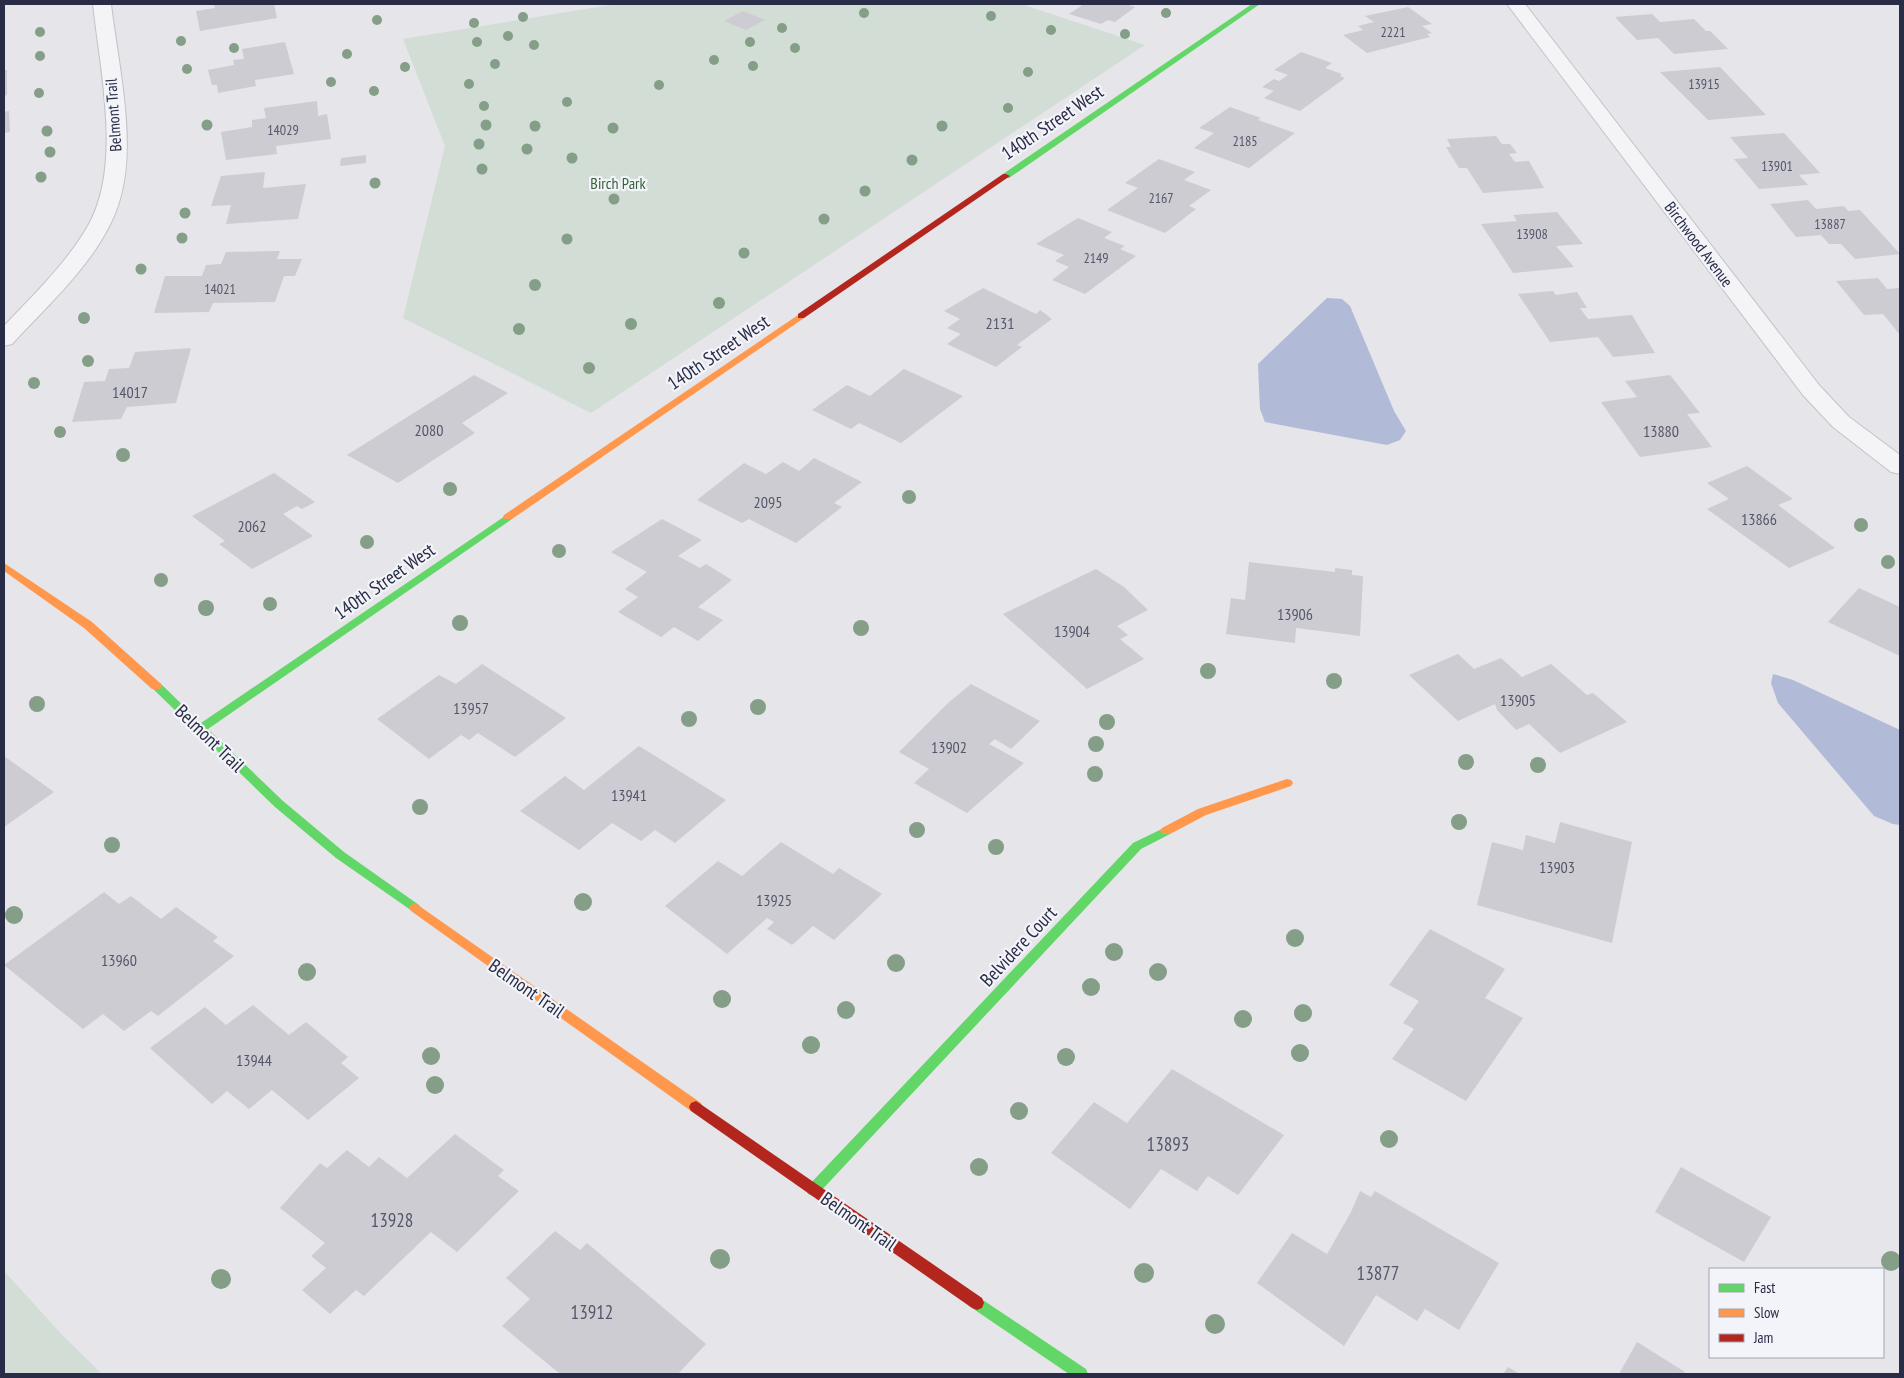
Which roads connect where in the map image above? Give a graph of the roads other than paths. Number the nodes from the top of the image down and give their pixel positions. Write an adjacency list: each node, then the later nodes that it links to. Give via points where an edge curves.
1 (102, 4): 4 (street, Belmont Trail, via 118,143 111,196 83,251)
2 (1256, 4): 7 (street, 140th Street West)
3 (1516, 4): 5 (street, Birchwood Avenue, via 1811,390 1841,422)
4 (4, 339)
5 (1900, 467)
6 (4, 566): 7 (street, Belmont Trail, via 88,625)
7 (200, 729): 9 (street, Belmont Trail, via 279,804 340,854)
8 (1287, 783): 9 (street, Belvidere Court, via 1202,812 1137,846)
9 (813, 1190): 10 (street, Belmont Trail)
10 (1080, 1374)

